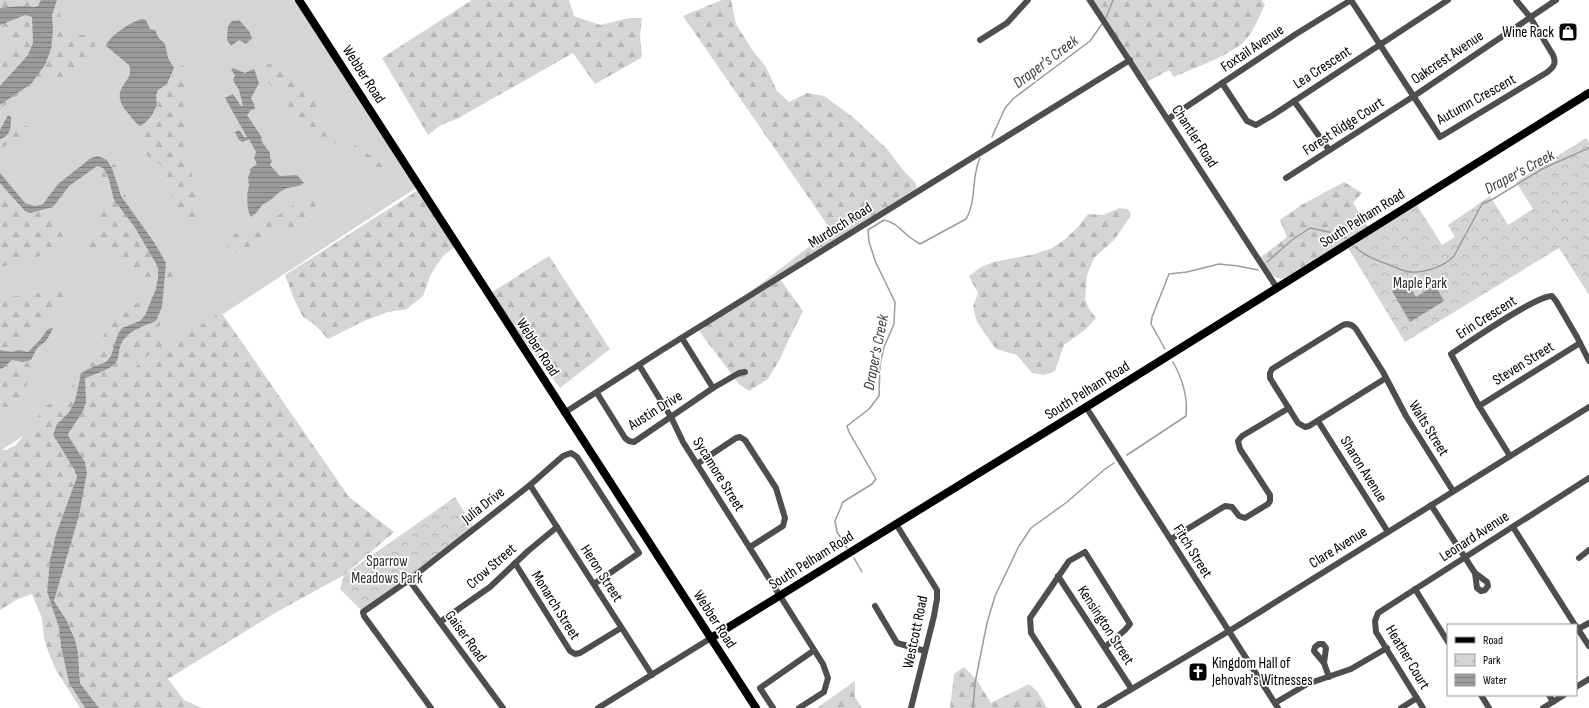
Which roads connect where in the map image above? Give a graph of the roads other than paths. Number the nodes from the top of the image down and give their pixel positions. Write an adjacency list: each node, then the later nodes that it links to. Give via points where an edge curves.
1 (299, 0): 32 (main road, Webber Road)
2 (1028, 0): 9 (street, via 1007,23)
3 (1090, 0): 11 (street, Chantler Road)
4 (1351, 0): 10 (street, Autumn Crescent); 12 (street, Foxtail Avenue)
5 (1448, 0): 10 (street, Lea Crescent)
6 (1516, 0): 8 (street, Autumn Crescent)
7 (1556, 0): 8 (street, Oakcrest Avenue)
8 (1530, 17): 14 (street, Oakcrest Avenue); 14 (street, Autumn Crescent, via 1555,60 1554,67 1546,74 1440,137)
9 (980, 40)
10 (1380, 45): 14 (street, Autumn Crescent); 15 (street, Lea Crescent)
11 (1130, 60): 16 (street, Chantler Road); 20 (street, Murdoch Road)
12 (1222, 83): 15 (street, Lea Crescent, via 1247,121 1256,125); 16 (street, Foxtail Avenue)
13 (1589, 93): 19 (main road, South Pelham Road)
14 (1414, 96): 17 (street, Forest Ridge Court)
15 (1294, 100): 17 (street)
16 (1168, 119): 19 (street, Chantler Road)
17 (1329, 150): 18 (street, Forest Ridge Court)
18 (1286, 178)
19 (1276, 288): 29 (main road, South Pelham Road)
20 (682, 338): 23 (street, Murdoch Road); 26 (street)
21 (1580, 343): 22 (street, Erin Crescent); 28 (street, Steven Street); 28 (street, Erin Crescent, via 1552,296 1543,298 1497,323 1451,354)
22 (1589, 361)
23 (639, 365): 27 (street, Murdoch Road); 33 (street, Sycamore Street)
24 (745, 372): 26 (street, Austin Drive)
25 (1386, 378): 31 (street, Walts Street, via 1352,323 1343,325 1268,373); 34 (street, Walts Street); 39 (street, Walts Street, via 1406,416)
26 (713, 388): 33 (street, Austin Drive)
27 (597, 393): 32 (street, Murdoch Road); 33 (street, Austin Drive, via 629,441 634,442)
28 (1479, 406): 35 (street, Erin Crescent)
29 (1086, 407): 41 (main road, South Pelham Road); 45 (street, Fitch Street)
30 (1589, 407): 35 (street, Clare Avenue)
31 (1289, 408): 34 (street, Walts Street, via 1302,429); 45 (street, via 1242,436 1238,441 1240,449 1272,501 1243,520 1232,507 1224,506)
32 (564, 413): 65 (main road, Webber Road)
33 (671, 416): 36 (street, Sycamore Street)
34 (1318, 421): 44 (street, Sharon Avenue)
35 (1510, 456): 39 (street, Clare Avenue)
36 (697, 464): 46 (street, Sycamore Street); 46 (street, via 740,437 745,440 776,488 785,518 783,526)
37 (1589, 478): 43 (street, Leonard Avenue)
38 (530, 485): 42 (street, Heron Street); 53 (street, Julia Drive); 54 (street, Julia Drive, via 563,456 571,453 639,553)
39 (1453, 491): 40 (street, Clare Avenue)
40 (1432, 505): 44 (street, Clare Avenue); 48 (street)
41 (896, 524): 56 (main road, South Pelham Road); 71 (street, Westcott Road, via 937,590)
42 (557, 527): 50 (street, Crow Street); 54 (street, Heron Street)
43 (1513, 527): 48 (street, Leonard Avenue); 61 (street)
44 (1388, 532): 64 (street, Clare Avenue)
45 (1171, 540): 64 (street, Fitch Street)
46 (750, 547): 56 (street, Sycamore Street)
47 (1589, 550): 49 (street)
48 (1465, 558): 51 (street); 55 (street, Leonard Avenue)
49 (1579, 558)
50 (515, 563): 59 (street, Crow Street, via 490,587); 63 (street, Monarch Street, via 574,654 580,653)
51 (1475, 573)
52 (1058, 576): 68 (street, Kensington Street); 68 (street, via 1069,561 1085,552 1130,624); 91 (street, via 1030,618 1031,633)
53 (409, 580): 59 (street, Gaiser Road); 84 (street, Julia Drive, via 363,612)
54 (594, 584): 63 (street, Heron Street)
55 (1415, 589): 58 (street, Leonard Avenue); 66 (street)
56 (781, 596): 65 (main road, South Pelham Road); 89 (street, Sycamore Street, via 823,664 828,678 824,692)
57 (875, 606): 71 (street, via 897,643)
58 (1375, 618): 69 (street, Heather Court, via 1375,630)
59 (440, 622): 85 (street, Gaiser Road)
60 (1589, 622): 62 (street)
61 (1575, 624)
62 (1577, 627): 67 (street)
63 (621, 628): 73 (street, Heron Street)
64 (1228, 631): 77 (street, Clare Avenue); 83 (street, Fitch Street)
65 (711, 638): 73 (street, South Pelham Road); 87 (main road, Webber Road)
66 (1447, 640)
67 (1589, 646)
68 (1105, 647): 77 (street, Kensington Street)
69 (1387, 648): 74 (street, via 1351,669); 81 (street, Heather Court)
70 (813, 651): 88 (street, via 760,688)
71 (925, 651): 90 (street, Westcott Road)
72 (1324, 663): 74 (street)
73 (652, 675): 86 (street, South Pelham Road)
74 (1329, 677): 83 (street, via 1306,684)
75 (1589, 679): 76 (street)
76 (1577, 686)
77 (1131, 688): 92 (street, Clare Avenue)
78 (1482, 696): 95 (street)
79 (1550, 696): 82 (street)
80 (1562, 696): 82 (street)
81 (1417, 698): 93 (street); 94 (street, Heather Court)
82 (1553, 702): 96 (street)
83 (1277, 706)
84 (431, 708)
85 (503, 708)
86 (598, 708)
87 (756, 708)
88 (773, 708)
89 (799, 708)
90 (911, 708)
91 (1079, 708)
92 (1100, 708)
93 (1401, 708)
94 (1424, 708)
95 (1489, 708)
96 (1543, 708)

